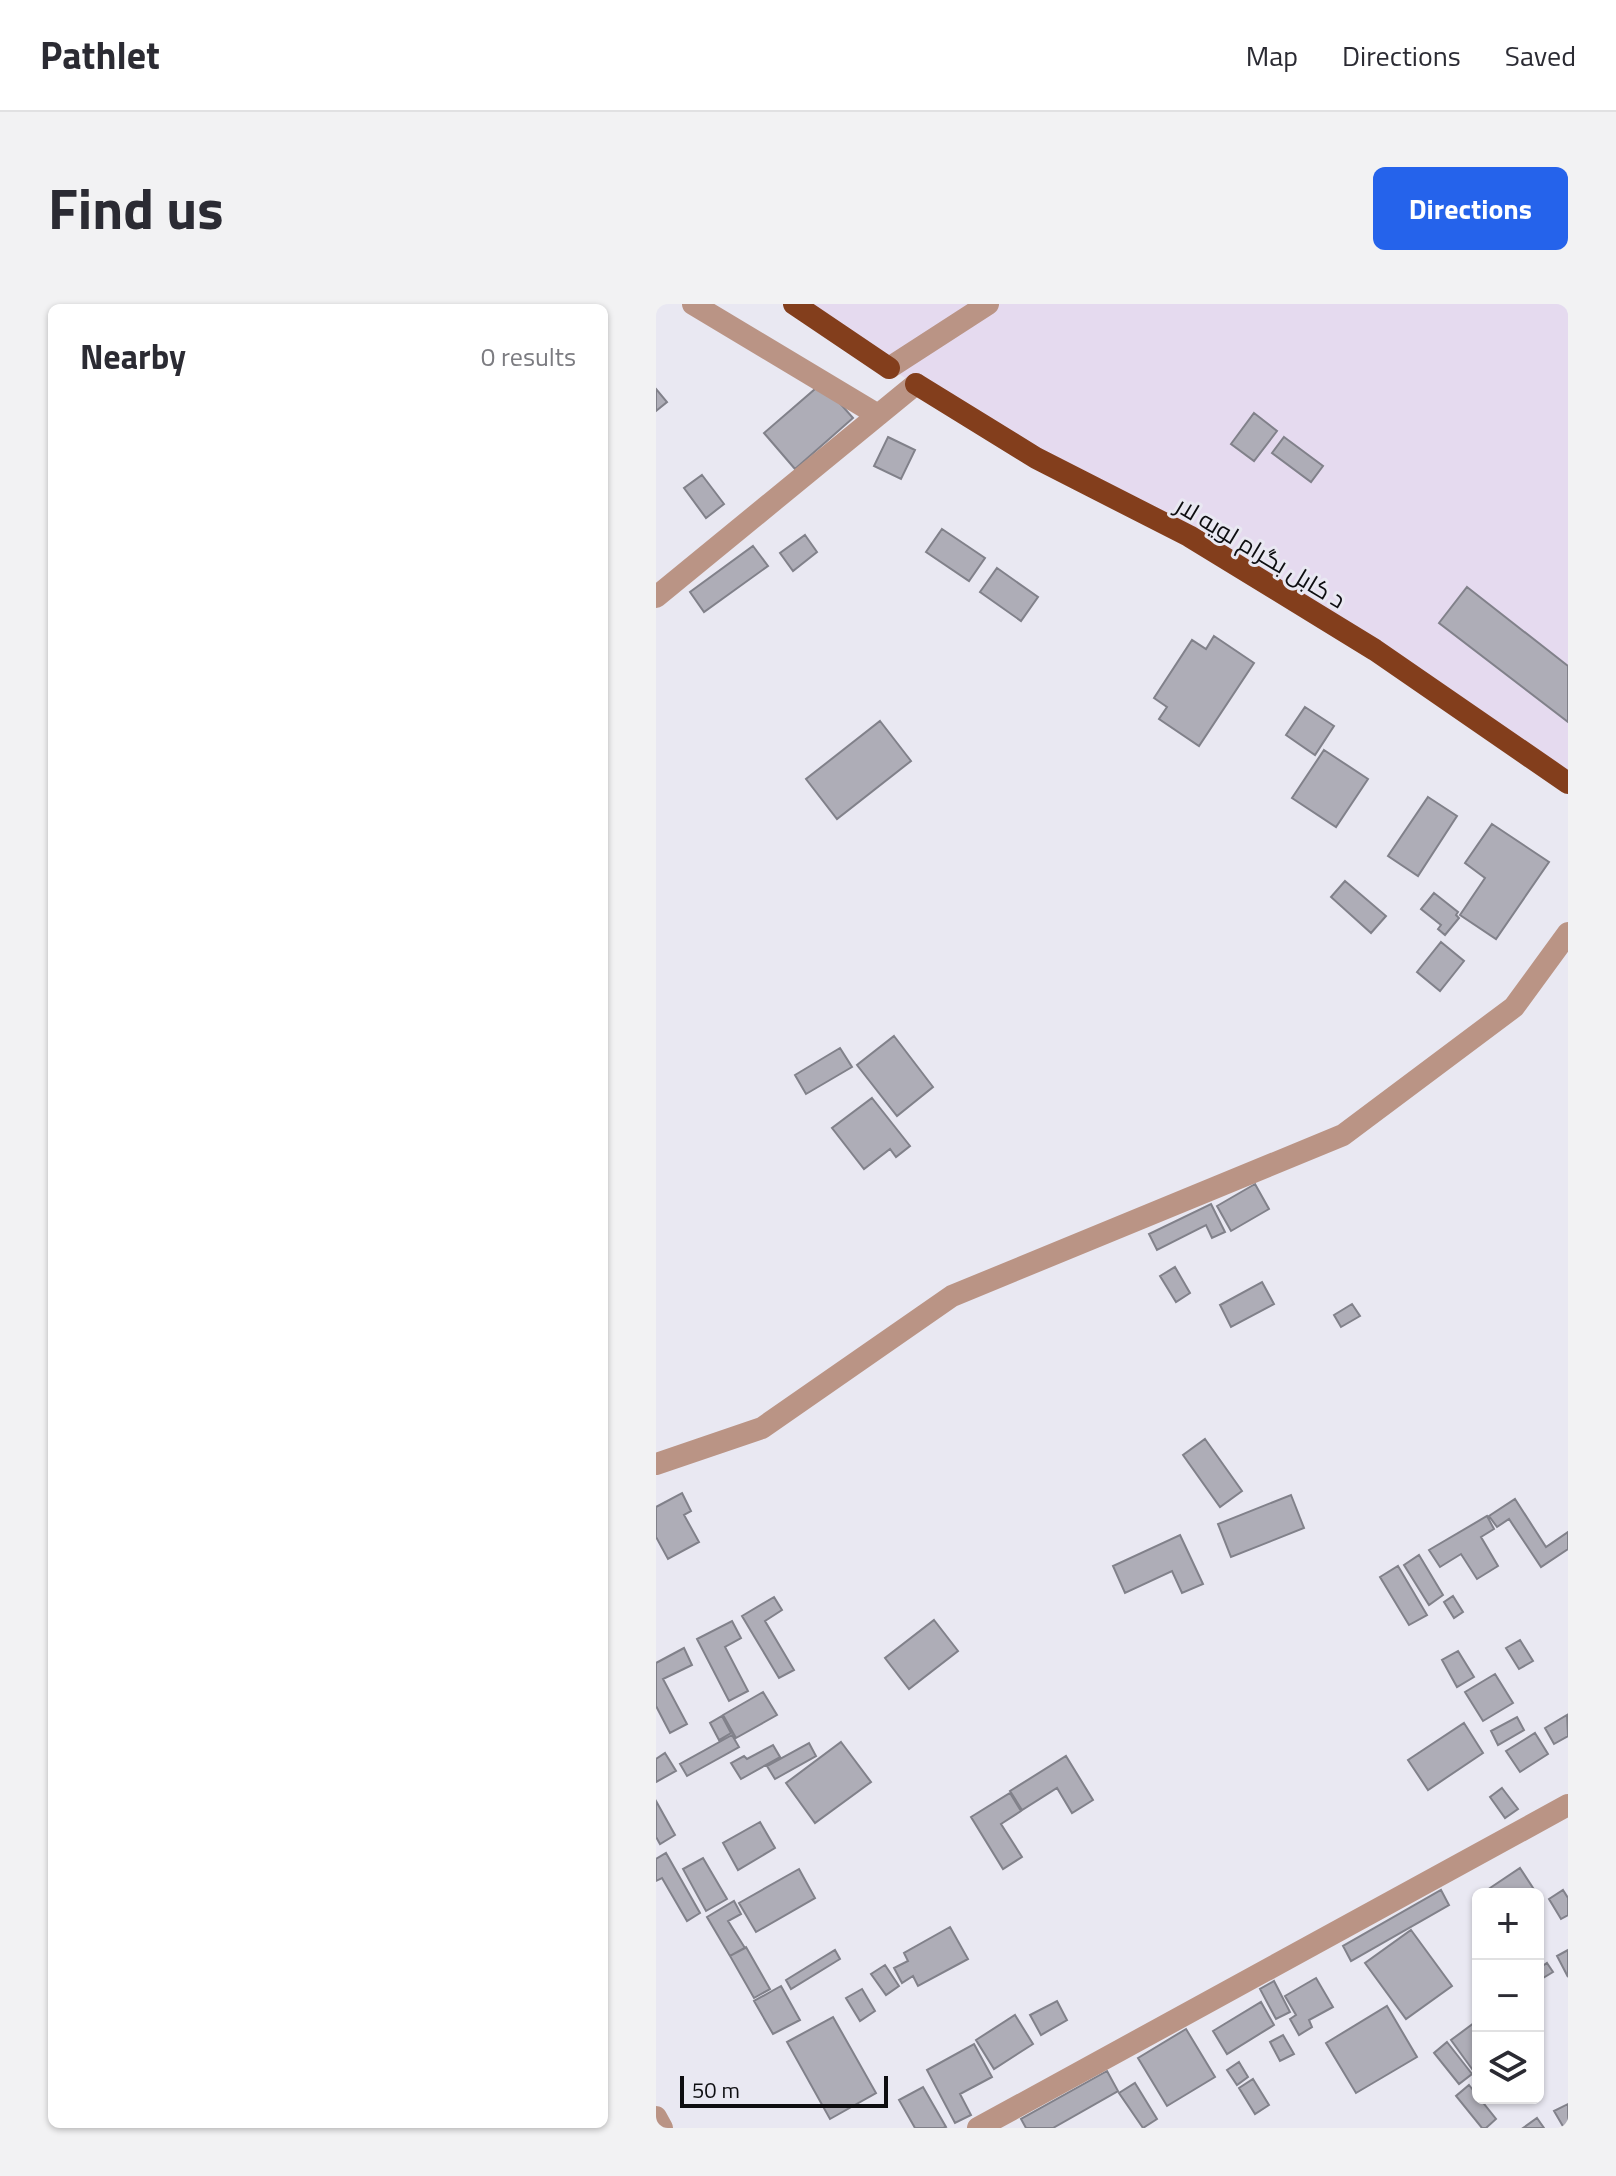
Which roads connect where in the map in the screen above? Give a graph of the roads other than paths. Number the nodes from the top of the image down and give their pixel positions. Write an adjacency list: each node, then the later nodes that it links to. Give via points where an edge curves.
1 (693, 304): 6 (street)
2 (794, 304): 4 (highway)
3 (988, 304): 4 (street)
4 (889, 368)
5 (916, 384): 6 (street); 8 (highway, د کابل بگرام لویه لار, via 1036,458 1202,544 1375,650)
6 (878, 415): 7 (street)
7 (656, 597)
8 (1568, 783)
9 (1568, 933): 10 (street, via 1514,1007 1343,1135 952,1296 762,1428)
10 (656, 1464)
11 (1568, 1805): 14 (street)
12 (656, 2117): 13 (street)
13 (662, 2128)
14 (978, 2128)

